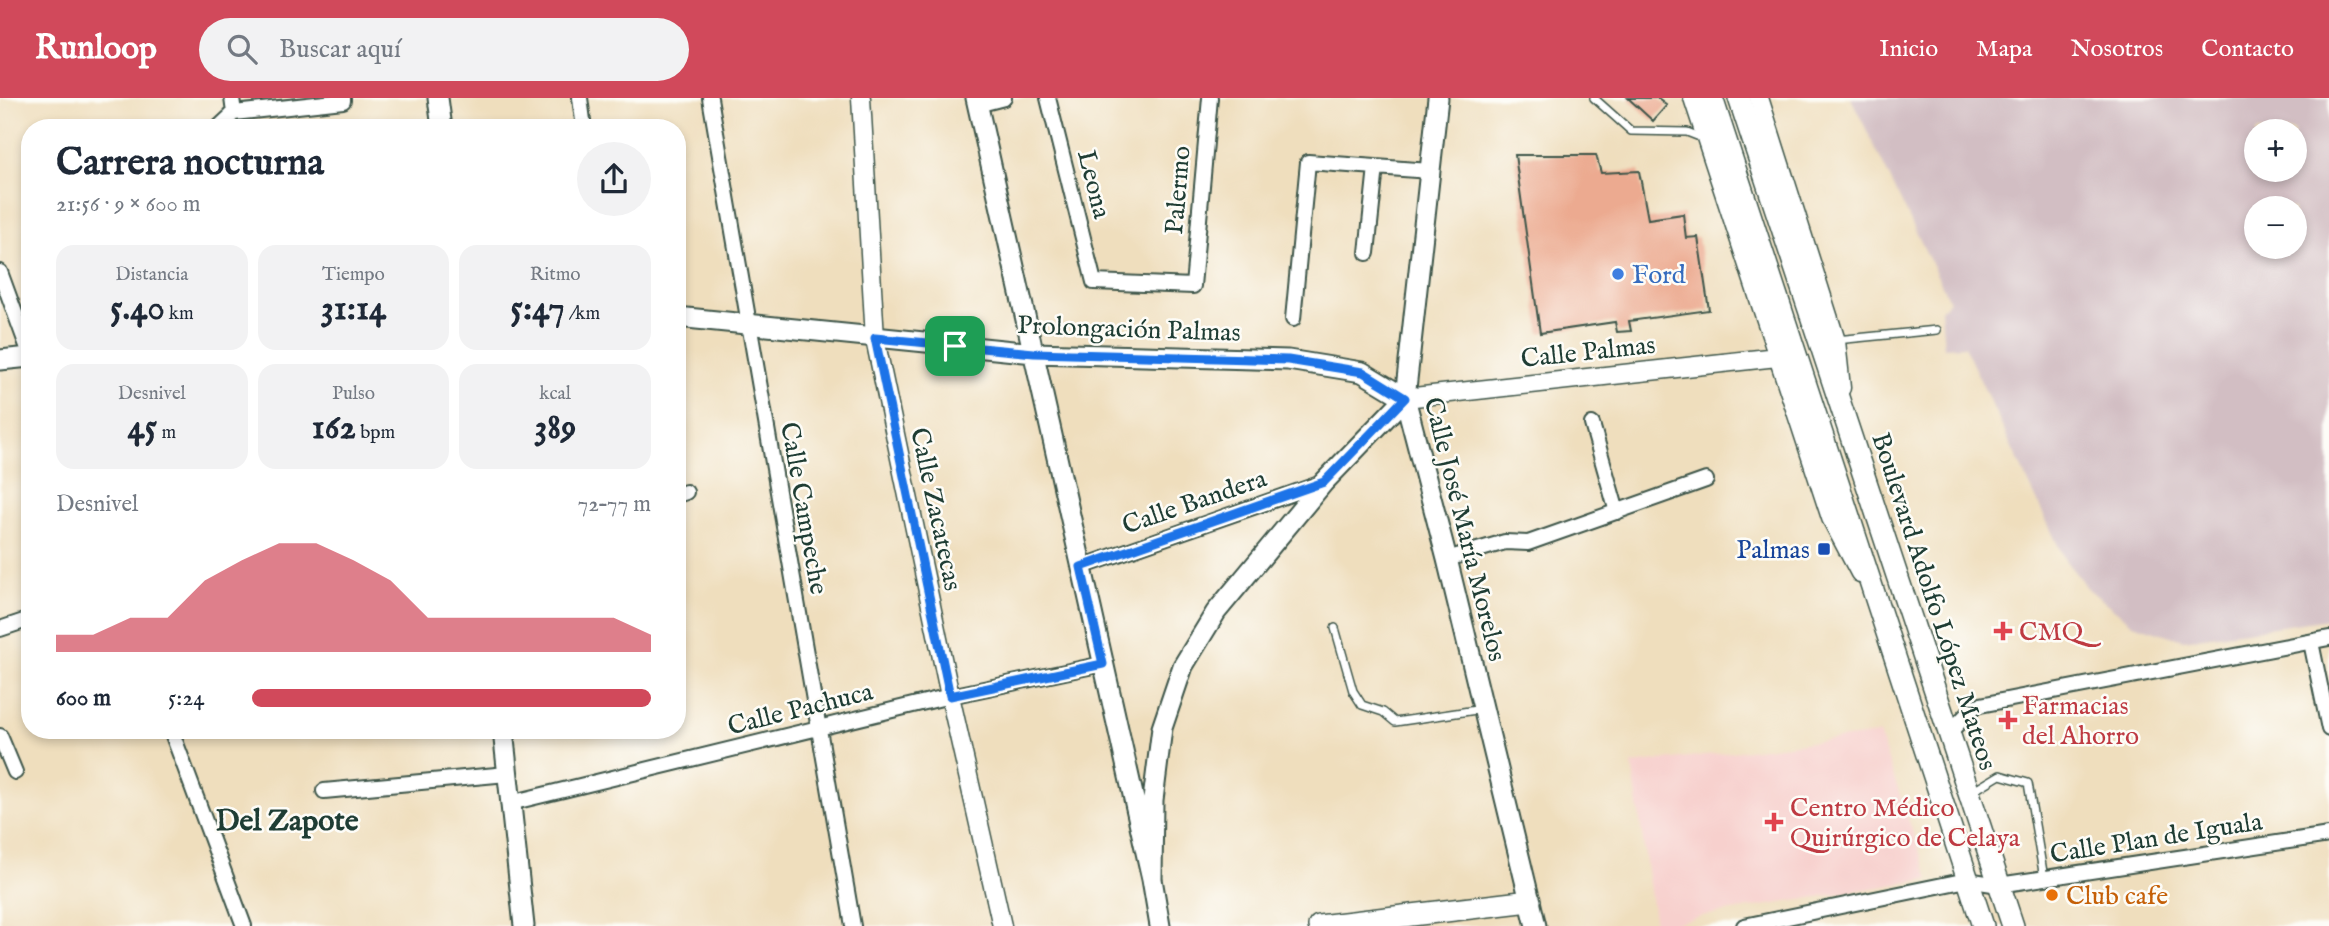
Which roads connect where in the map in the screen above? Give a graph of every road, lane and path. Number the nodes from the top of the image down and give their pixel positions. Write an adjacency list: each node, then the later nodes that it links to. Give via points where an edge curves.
1 (343, 98): 16 (street)
2 (438, 98): 17 (main road)
3 (580, 98): 18 (street)
4 (710, 98): 27 (street, Calle Campeche)
5 (861, 98): 30 (street, Calle Zacatecas)
6 (1004, 98): 15 (street)
7 (1048, 98): 24 (street, Leona, via 1094,282)
8 (1210, 98): 24 (street, Palermo)
9 (1438, 98): 21 (main road, Calle José María Morelos)
10 (1594, 98): 19 (lane, via 1631,131 1687,132)
11 (1693, 98): 19 (street)
12 (1712, 98): 44 (main road)
13 (1739, 98): 37 (main road, Boulevard Adolfo López Mateos)
14 (1759, 98): 31 (street, Boulevard Adolfo López Mateos)
15 (977, 101): 32 (main road)
16 (233, 105)
17 (441, 119)
18 (583, 119)
19 (1706, 140): 34 (street)
20 (1376, 167): 21 (street); 22 (street); 26 (street, via 1308,162)
21 (1430, 171): 36 (main road, Calle José María Morelos)
22 (1367, 253)
23 (0, 272): 28 (street)
24 (1193, 286)
25 (686, 318): 27 (main road, Prolongación Palmas)
26 (1293, 319)
27 (748, 325): 30 (main road, Prolongación Palmas); 53 (street, Calle Campeche)
28 (21, 330)
29 (1937, 330): 31 (lane)
30 (875, 338): 32 (main road, Prolongación Palmas); 51 (street, Calle Zacatecas)
31 (1836, 341): 37 (street, Boulevard Adolfo López Mateos)
32 (1034, 353): 36 (main road, Prolongación Palmas, via 1288,360 1363,372); 43 (main road)
33 (21, 356): 35 (main road)
34 (1777, 357): 36 (street, Calle Palmas); 44 (street, via 1831,518)
35 (0, 360)
36 (1405, 398): 40 (main road); 42 (main road, Calle José María Morelos)
37 (1843, 413): 55 (main road, Boulevard Adolfo López Mateos)
38 (1592, 424): 41 (street)
39 (1706, 480): 41 (street)
40 (1324, 482): 43 (street, Calle Bandera); 65 (main road, via 1216,612 1183,666 1162,728 1153,800)
41 (1617, 512): 42 (street, via 1528,543 1506,541)
42 (1447, 559): 52 (main road, Calle José María Morelos)
43 (1081, 567): 50 (main road)
44 (1875, 601): 67 (main road)
45 (21, 622): 47 (street)
46 (1335, 628): 52 (lane, via 1353,691 1362,705 1395,722)
47 (0, 629)
48 (2329, 638): 49 (street)
49 (2311, 642): 54 (street); 55 (street, via 1975,706)
50 (1103, 664): 51 (street, Calle Pachuca); 65 (main road)
51 (950, 696): 53 (street, Calle Pachuca); 73 (street, Calle Zacatecas)
52 (1483, 709): 69 (main road, Calle José María Morelos)
53 (819, 729): 63 (street, Calle Pachuca); 72 (street, Calle Campeche)
54 (2329, 729)
55 (1948, 734): 62 (main road, Boulevard Adolfo López Mateos)
56 (0, 736): 59 (street)
57 (174, 739): 70 (street)
58 (504, 739): 60 (main road)
59 (15, 772)
60 (507, 774): 61 (street); 63 (main road)
61 (324, 791)
62 (1969, 794): 66 (lane, via 2000,775 2028,783); 68 (main road, Boulevard Adolfo López Mateos)
63 (510, 803): 71 (main road)
64 (2329, 835): 66 (street, Calle Plan de Iguala)
65 (1152, 879): 74 (main road)
66 (2045, 879): 68 (street, Calle Plan de Iguala)
67 (1967, 880): 68 (street, Calle Plan de Iguala); 77 (street, Calle Plan de Iguala); 78 (main road)
68 (1999, 885): 79 (main road, Boulevard Adolfo López Mateos)
69 (1530, 901): 75 (main road); 76 (main road, Calle José María Morelos)
70 (244, 926)
71 (524, 926)
72 (853, 926)
73 (1002, 926)
74 (1160, 926)
75 (1319, 926)
76 (1536, 926)
77 (1744, 926)
78 (1983, 926)
79 (2012, 926)

